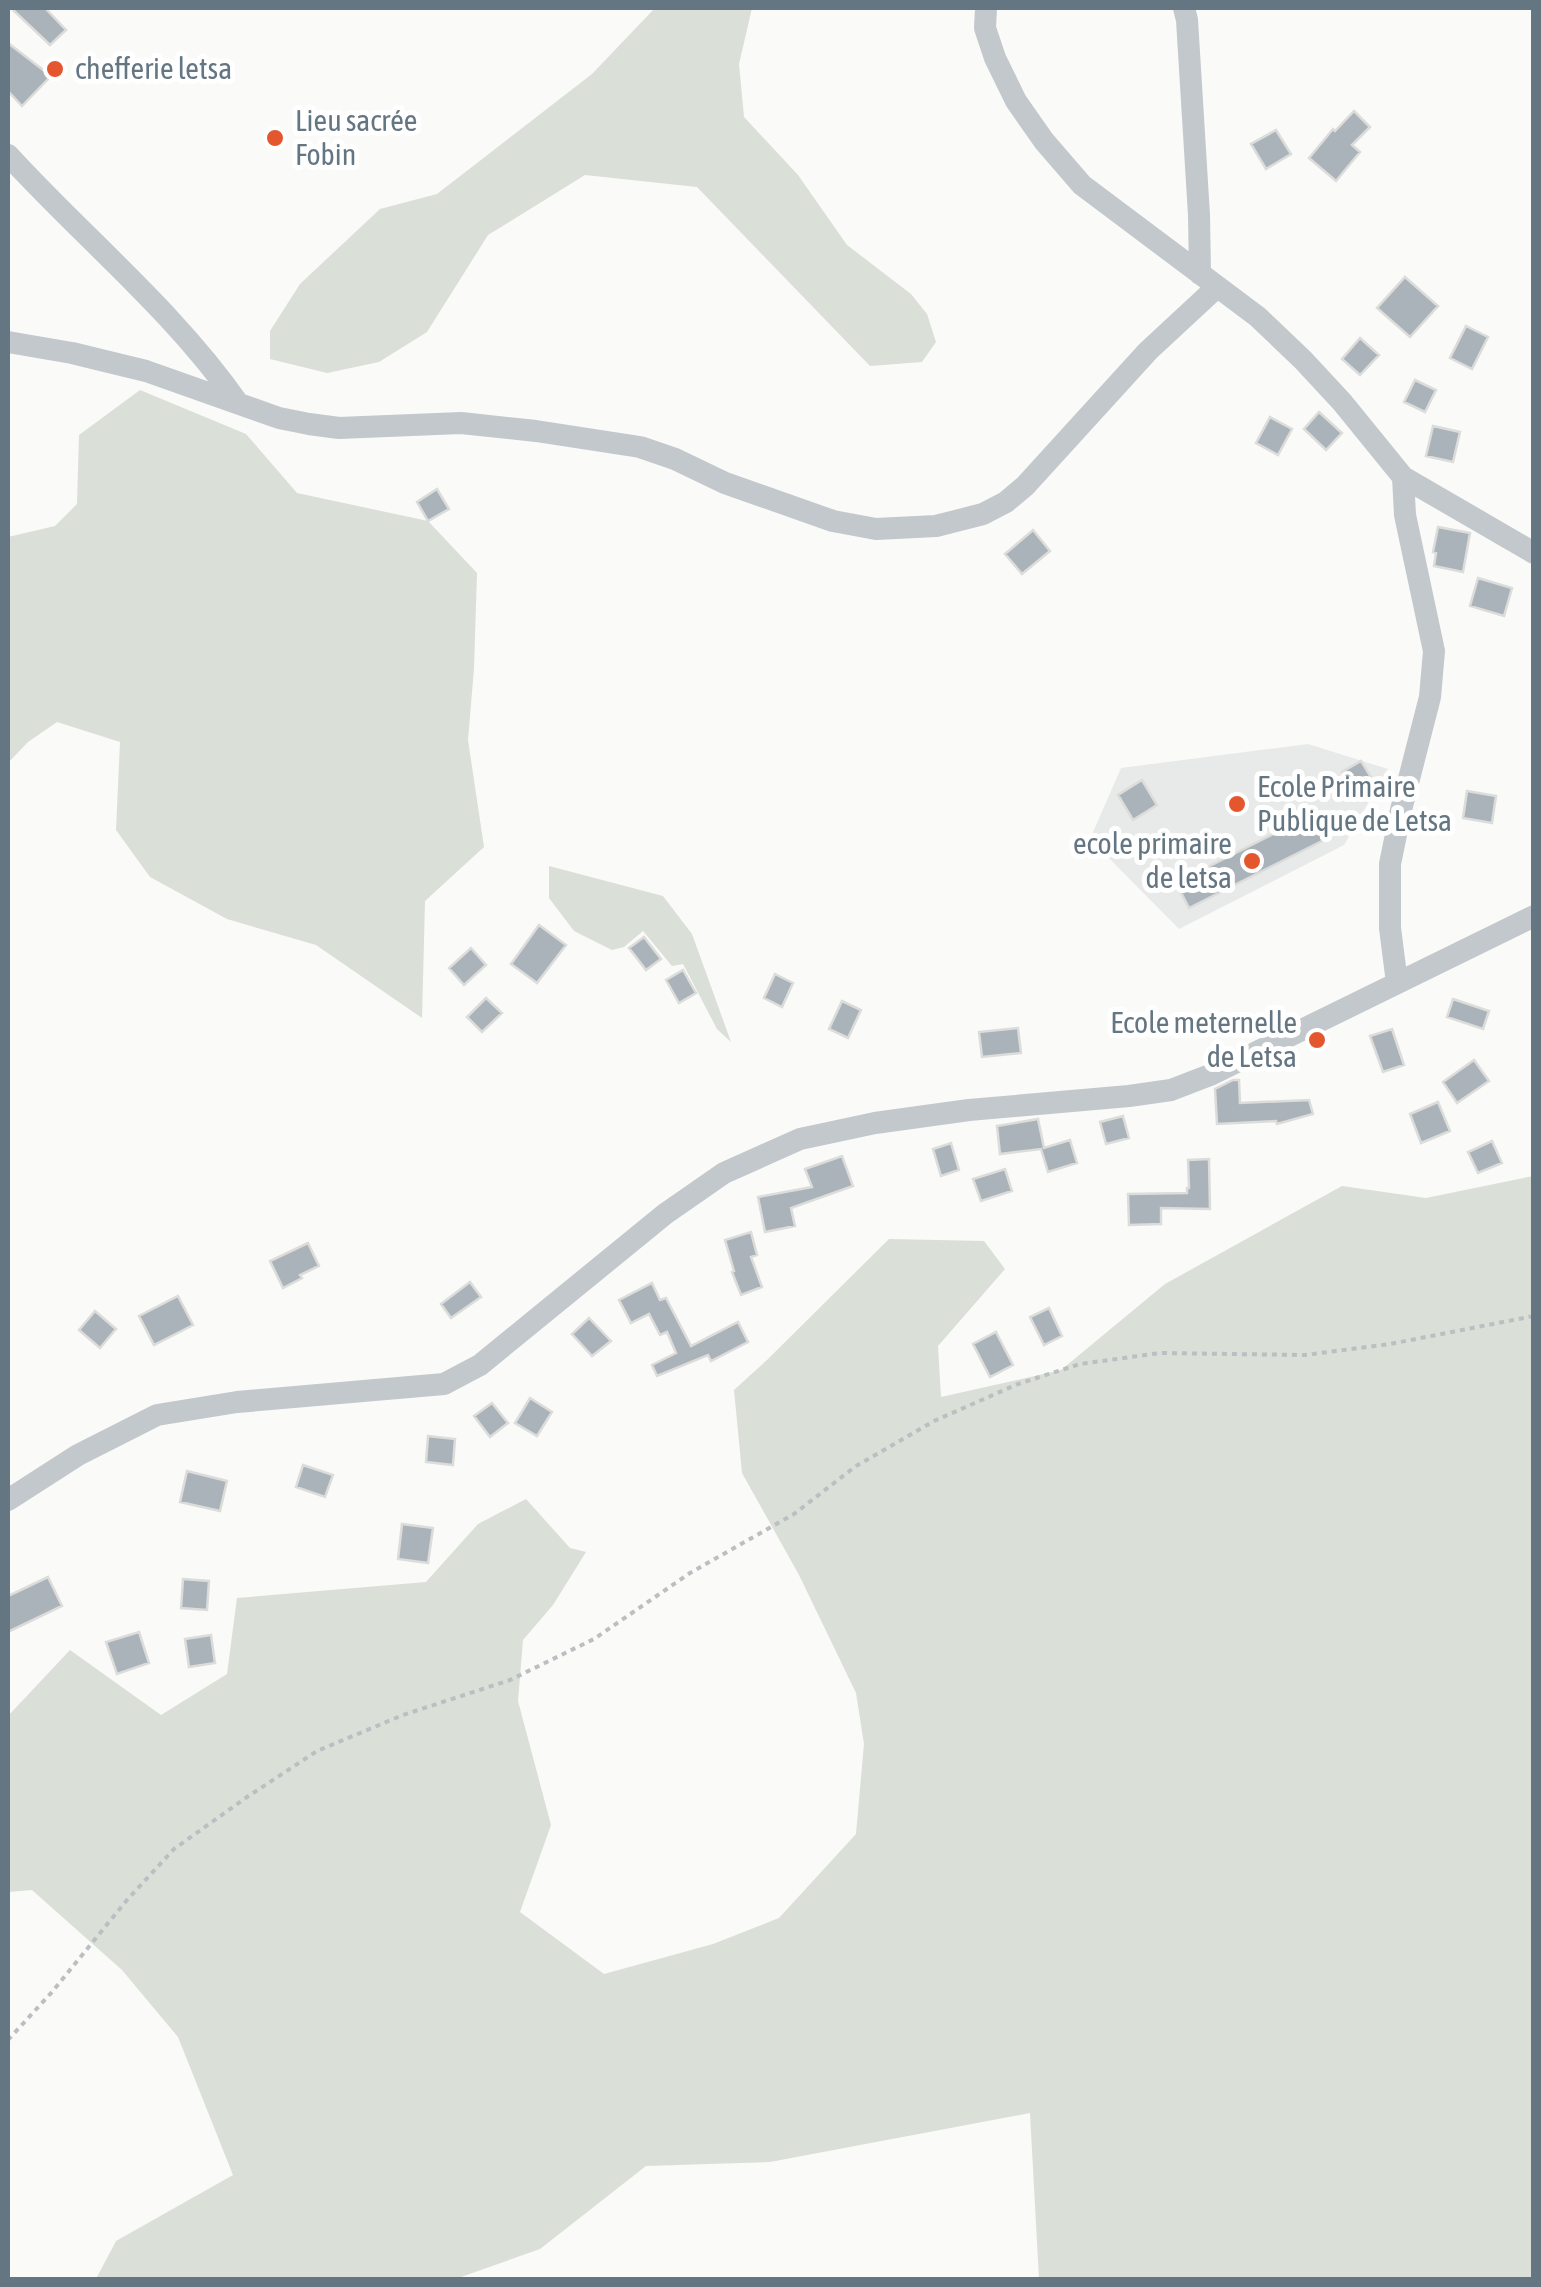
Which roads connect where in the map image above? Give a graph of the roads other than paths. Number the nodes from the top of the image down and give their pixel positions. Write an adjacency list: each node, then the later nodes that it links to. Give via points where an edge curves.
1 (986, 8): 4 (street, via 994,58 1044,141 1082,184)
2 (1184, 8): 4 (street)
3 (8, 154): 6 (street, via 112,258)
4 (1209, 281): 6 (street, via 1016,494 983,514 936,526 876,528 833,520 640,447 462,423 339,428); 7 (street, via 1303,360)
5 (8, 342): 6 (street, via 146,371)
6 (238, 403)
7 (1404, 477): 8 (street); 10 (street, via 1405,515 1434,651 1430,698 1390,864)
8 (1534, 552)
9 (1534, 916): 10 (street)
10 (1398, 983): 11 (street, via 1171,1090 969,1110 800,1140 724,1173 480,1365 444,1384 157,1415)
11 (8, 1500)

